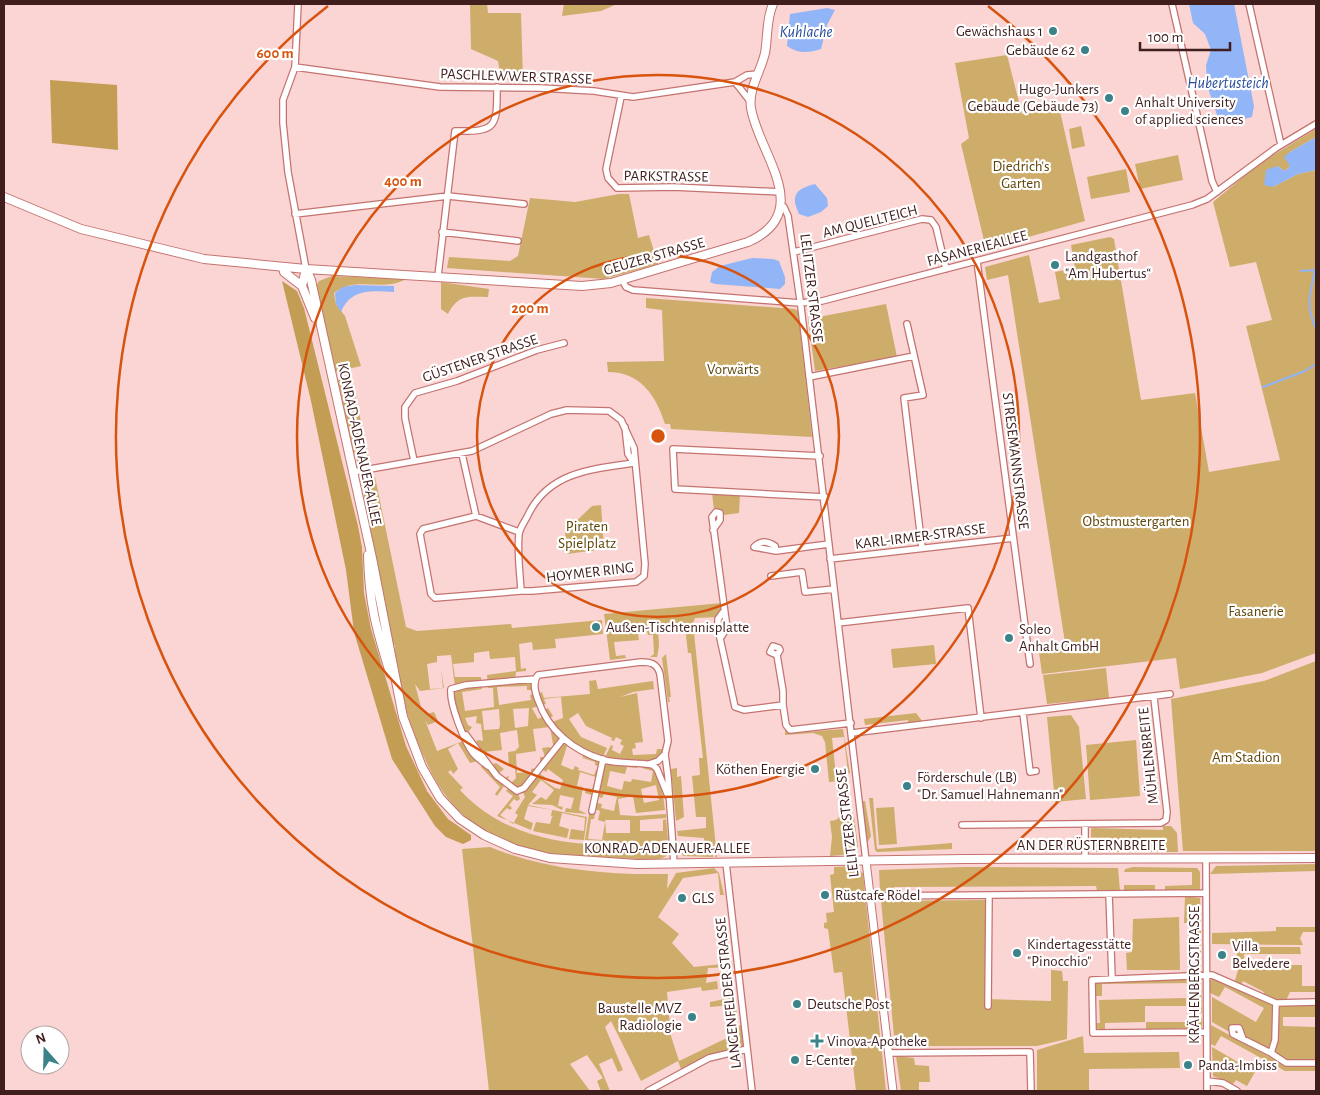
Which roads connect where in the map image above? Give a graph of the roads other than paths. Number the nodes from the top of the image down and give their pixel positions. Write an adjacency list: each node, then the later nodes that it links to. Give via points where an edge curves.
1 (298, 4): 5 (street)
2 (772, 4): 6 (main road, via 765,52)
3 (1172, 4): 14 (street)
4 (1249, 4): 12 (street)
5 (295, 67): 8 (street, PASCHLEWWER STRASSE, via 440,87); 19 (street, via 283,100 288,172)
6 (758, 74): 7 (street, PASCHLEWWER STRASSE, via 747,75); 10 (main road)
7 (735, 82): 9 (street, PASCHLEWWER STRASSE); 10 (street)
8 (497, 88): 9 (street, PASCHLEWWER STRASSE, via 594,91); 15 (street, via 497,116 493,124 485,130 455,131)
9 (621, 97): 13 (street, PARKSTRASSE, via 606,170 616,188)
10 (750, 101): 13 (main road, GEUZER STRASSE, via 752,114 777,174)
11 (1316, 124): 12 (street, FASANERIEALLEE)
12 (1281, 145): 14 (street, FASANERIEALLEE)
13 (780, 192): 18 (main road, GEUZER STRASSE)
14 (1217, 192): 23 (street, FASANERIEALLEE, via 1192,205)
15 (448, 196): 17 (street); 19 (street); 20 (street)
16 (4, 197): 24 (main road, GEUZER STRASSE, via 65,223 122,240 196,258)
17 (524, 204)
18 (780, 206): 22 (street, LELITZER STRASSE, via 788,216); 28 (main road, GEUZER STRASSE, via 772,224 754,240)
19 (295, 214): 25 (street)
20 (442, 232): 21 (street); 27 (street)
21 (518, 241)
22 (794, 252): 26 (street, AM QUELLTEICH, via 913,221 931,220 936,227); 30 (street, LELITZER STRASSE)
23 (977, 261): 26 (street, FASANERIEALLEE); 45 (street, STRESEMANNSTRASSE)
24 (283, 267): 25 (main road, GEUZER STRASSE); 29 (main road, via 284,272)
25 (306, 269): 27 (main road, GEUZER STRASSE); 29 (main road); 33 (main road, KONRAD-ADENAUER-ALLEE, via 312,280)
26 (946, 269): 30 (street, FASANERIEALLEE, via 822,302)
27 (438, 276): 28 (main road, GEUZER STRASSE, via 592,286)
28 (622, 280): 30 (street, FASANERIEALLEE, via 633,290)
29 (302, 286): 33 (main road, KONRAD-ADENAUER-ALLEE)
30 (800, 302): 35 (street, LELITZER STRASSE)
31 (907, 324): 34 (street)
32 (564, 343): 38 (street, GÜSTENER STRASSE, via 415,393 405,407)
33 (325, 352): 40 (main road, KONRAD-ADENAUER-ALLEE)
34 (914, 356): 35 (street); 47 (street, via 923,395 905,399)
35 (809, 377): 37 (street, LELITZER STRASSE)
36 (462, 454): 38 (street); 39 (street, via 490,445 551,414 567,410 605,410 617,415 626,426 628,454); 42 (street)
37 (820, 456): 41 (street, LELITZER STRASSE); 41 (street, via 673,449 675,489)
38 (414, 461): 40 (street)
39 (634, 463): 44 (street, via 586,470 557,481 532,508); 52 (street, HOYMER RING, via 644,576 636,582)
40 (353, 472): 78 (main road, KONRAD-ADENAUER-ALLEE, via 399,704 414,750 432,785 460,819 484,835 515,849 550,858 586,862)
41 (824, 497): 46 (street, LELITZER STRASSE)
42 (476, 516): 44 (street); 52 (street, via 420,532 431,594 439,599)
43 (714, 530): 59 (street, via 727,628 721,637 731,697 735,707 744,710)
44 (519, 532): 52 (street)
45 (1013, 538): 47 (street, KARL-IRMER-STRASSE); 55 (street, STRESEMANNSTRASSE)
46 (829, 544): 48 (street); 49 (street, LELITZER STRASSE)
47 (922, 548): 49 (street, KARL-IRMER-STRASSE)
48 (776, 551)
49 (830, 559): 51 (street, LELITZER STRASSE)
50 (771, 576): 51 (street, via 802,572 805,592)
51 (834, 589): 53 (street, LELITZER STRASSE)
52 (521, 591)
53 (838, 623): 61 (street, via 968,608); 62 (street, LELITZER STRASSE)
54 (777, 655): 59 (street)
55 (1030, 664)
56 (535, 679): 64 (street, via 536,695 545,717); 64 (street, via 453,687 452,700 462,730 488,766 508,786 520,791); 65 (street, via 544,673 641,662 654,664 660,674 664,705 668,741)
57 (1170, 694): 58 (street, MÜHLENBREITE)
58 (1154, 698): 60 (street, MÜHLENBREITE); 71 (street, MÜHLENBREITE, via 1166,820 1151,825)
59 (783, 705): 62 (street, via 786,725 790,730)
60 (1023, 713): 61 (street, MÜHLENBREITE); 69 (street, via 1030,772)
61 (981, 718): 63 (street, MÜHLENBREITE)
62 (851, 724): 63 (street, LELITZER STRASSE)
63 (852, 733): 76 (street, LELITZER STRASSE)
64 (563, 739): 66 (street)
65 (665, 754): 67 (street); 68 (street)
66 (603, 759): 67 (street); 70 (street)
67 (648, 764): 68 (street)
68 (661, 767): 78 (street, via 668,777)
69 (1036, 771)
70 (592, 811)
71 (1085, 824): 72 (street, MÜHLENBREITE); 75 (street)
72 (962, 825)
73 (1206, 858): 74 (main road, AN DER RÜSTERNBREITE); 75 (main road, AN DER RÜSTERNBREITE); 79 (street, KRÄHENBERGSTRASSE)
74 (1316, 858)
75 (1085, 859): 76 (main road, AN DER RÜSTERNBREITE)
76 (866, 861): 77 (main road, KONRAD-ADENAUER-ALLEE); 82 (street, LELITZER STRASSE)
77 (726, 862): 78 (main road, KONRAD-ADENAUER-ALLEE); 90 (street, LANGENFELDER STRASSE)
78 (674, 864)
79 (1206, 893): 80 (street); 83 (street, KRÄHENBERGSTRASSE)
80 (1110, 894): 81 (street); 84 (street)
81 (988, 895): 82 (street); 87 (street)
82 (870, 896): 91 (street, LELITZER STRASSE)
83 (1205, 975): 84 (street); 86 (street, via 1220,977); 88 (street, KRÄHENBERGSTRASSE)
84 (1112, 978): 88 (street, via 1092,980 1093,1034)
85 (1316, 1002): 86 (street)
86 (1276, 1003): 92 (street, via 1275,1040)
87 (988, 1006)
88 (1206, 1032): 94 (street, KRÄHENBERGSTRASSE)
89 (1243, 1039): 92 (street)
90 (747, 1049): 95 (street, via 709,1058); 96 (street, LANGENFELDER STRASSE)
91 (888, 1053): 97 (street, LELITZER STRASSE); 98 (street, via 1030,1052)
92 (1271, 1053): 93 (street, via 1286,1063)
93 (1315, 1062)
94 (1208, 1081): 99 (street, KRÄHENBERGSTRASSE); 100 (street, via 1224,1083)
95 (648, 1091)
96 (752, 1091)
97 (893, 1091)
98 (1031, 1091)
99 (1207, 1091)
100 (1237, 1091)

